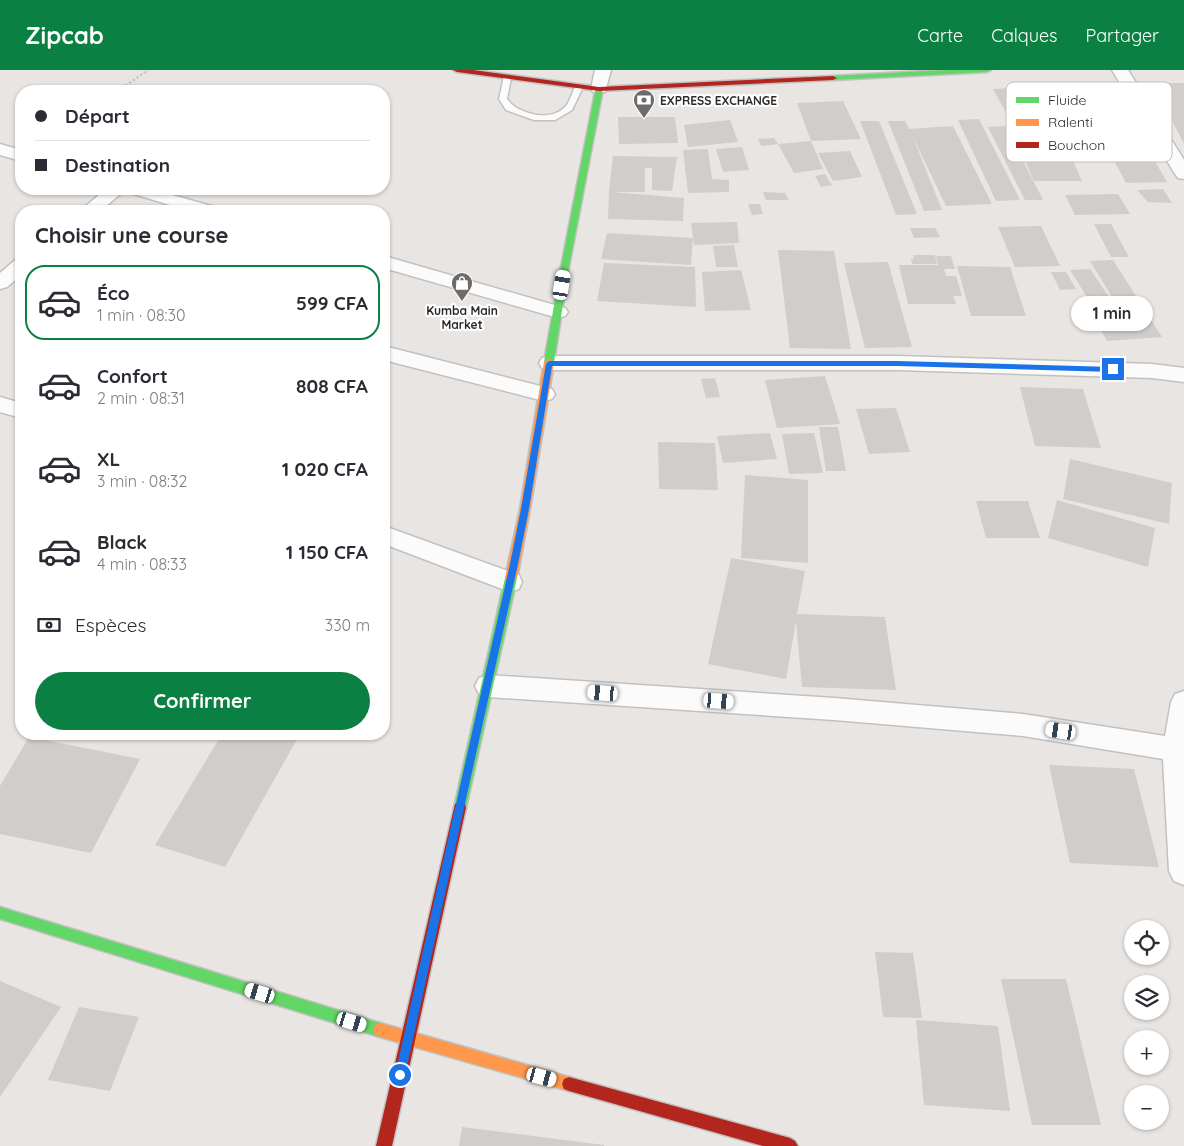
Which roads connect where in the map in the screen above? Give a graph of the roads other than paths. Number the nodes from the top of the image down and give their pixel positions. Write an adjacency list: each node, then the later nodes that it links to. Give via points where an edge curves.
1 (457, 70): 5 (main road)
2 (603, 70): 8 (street)
3 (987, 70): 8 (main road)
4 (1120, 70): 6 (street)
5 (507, 78): 7 (main road); 7 (lane, via 502,99 509,108 534,117 555,117 569,108)
6 (1127, 82)
7 (579, 87): 8 (main road)
8 (599, 90): 20 (main road)
9 (0, 150): 10 (street)
10 (15, 154)
11 (1172, 154): 12 (street)
12 (1184, 174)
13 (109, 195): 15 (street)
14 (153, 195): 16 (street)
15 (97, 205)
16 (188, 205)
17 (390, 264): 20 (street)
18 (15, 271): 19 (street)
19 (0, 283)
20 (558, 312): 22 (main road)
21 (390, 355): 24 (street)
22 (549, 364): 23 (street, via 897,364 1152,370); 24 (main road)
23 (1184, 375)
24 (544, 394): 28 (main road)
25 (0, 404): 26 (street)
26 (15, 410)
27 (390, 537): 28 (street)
28 (510, 582): 29 (main road)
29 (488, 686): 31 (street, via 834,708 1023,725); 34 (main road)
30 (1184, 702): 31 (street)
31 (1180, 750): 32 (street)
32 (1184, 871)
33 (0, 913): 34 (main road)
34 (408, 1039): 35 (main road); 36 (main road)
35 (384, 1146)
36 (790, 1146)

